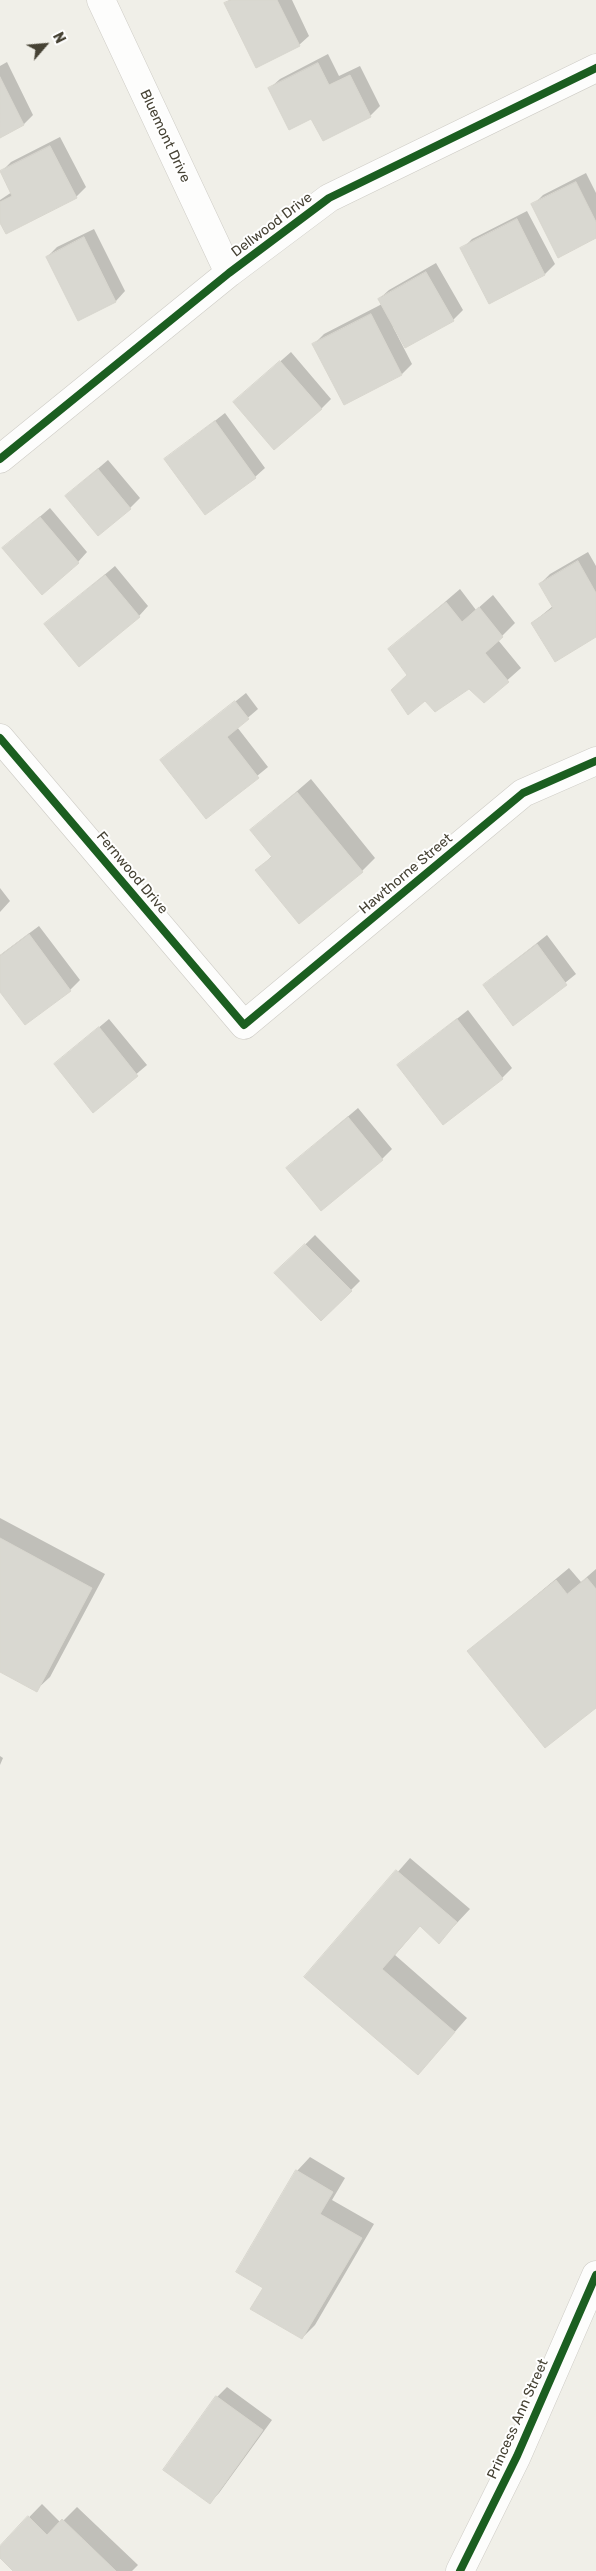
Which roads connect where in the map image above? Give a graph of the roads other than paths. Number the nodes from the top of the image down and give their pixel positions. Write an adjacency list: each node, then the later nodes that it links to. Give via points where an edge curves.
1 (101, 0): 3 (street, Bluemont Drive)
2 (596, 68): 3 (street, Dellwood Drive, via 329,198)
3 (229, 272): 4 (street, Dellwood Drive)
4 (0, 459)
5 (0, 738): 7 (street, Fernwood Drive)
6 (596, 761): 7 (street, Hawthorne Street, via 523,794)
7 (244, 1026)
8 (596, 2275): 9 (street, Princess Ann Street, via 517,2456)
9 (460, 2571)

